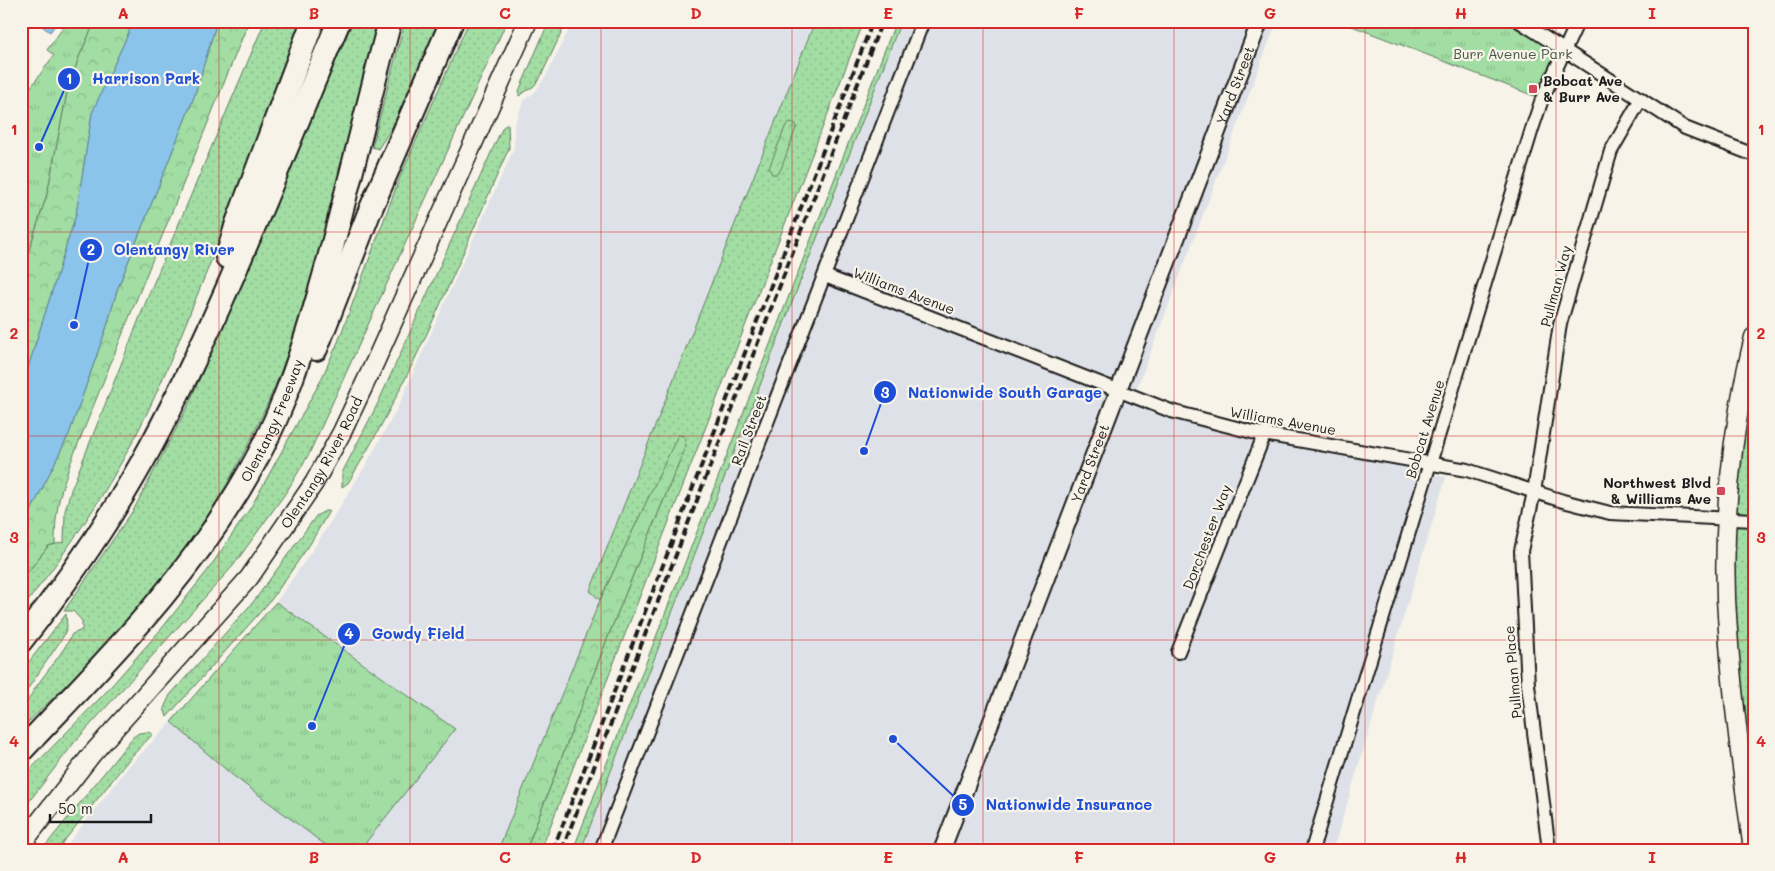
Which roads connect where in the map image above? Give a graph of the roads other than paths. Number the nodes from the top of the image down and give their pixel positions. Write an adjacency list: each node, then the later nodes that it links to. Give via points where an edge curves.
1 (313, 21): 14 (highway, via 237,223)
2 (339, 21): 14 (highway, via 272,185)
3 (390, 21): 18 (highway, Olentangy Freeway, via 335,240 307,334 283,401)
4 (452, 21): 18 (highway, via 394,152 314,352)
5 (528, 21): 26 (main road, Olentangy River Road, via 375,362 314,483 249,578 92,754)
6 (923, 21): 13 (street, Rail Street)
7 (1260, 21): 16 (street, Yard Street)
8 (1519, 21): 10 (street)
9 (1578, 21): 10 (street, Bobcat Avenue)
10 (1565, 49): 11 (street); 19 (street, Bobcat Avenue, via 1532,129)
11 (1641, 99): 12 (street, via 1685,128); 20 (street, Pullman Way, via 1610,151 1560,324)
12 (1754, 155)
13 (825, 276): 16 (street, Williams Avenue); 27 (street, Rail Street)
14 (207, 331): 23 (highway, via 120,500 80,562)
15 (1754, 337): 21 (main road, via 1741,403)
16 (1118, 390): 17 (street, Williams Avenue, via 1192,418); 28 (street, Yard Street)
17 (1265, 433): 19 (street, Williams Avenue); 24 (street, Dorchester Way)
18 (258, 456): 25 (highway, Olentangy Freeway, via 222,518 179,578 115,653)
19 (1430, 462): 20 (street, Williams Avenue, via 1467,470); 29 (street, Bobcat Avenue)
20 (1534, 492): 21 (street, Williams Avenue, via 1610,513); 30 (street, Pullman Place, via 1521,551 1522,587 1528,685)
21 (1727, 519): 22 (street, Williams Avenue); 31 (main road, via 1728,629)
22 (1754, 520)
23 (21, 641)
24 (1178, 652)
25 (21, 751)
26 (21, 845)
27 (601, 850)
28 (942, 850)
29 (1312, 850)
30 (1549, 850)
31 (1753, 850)

